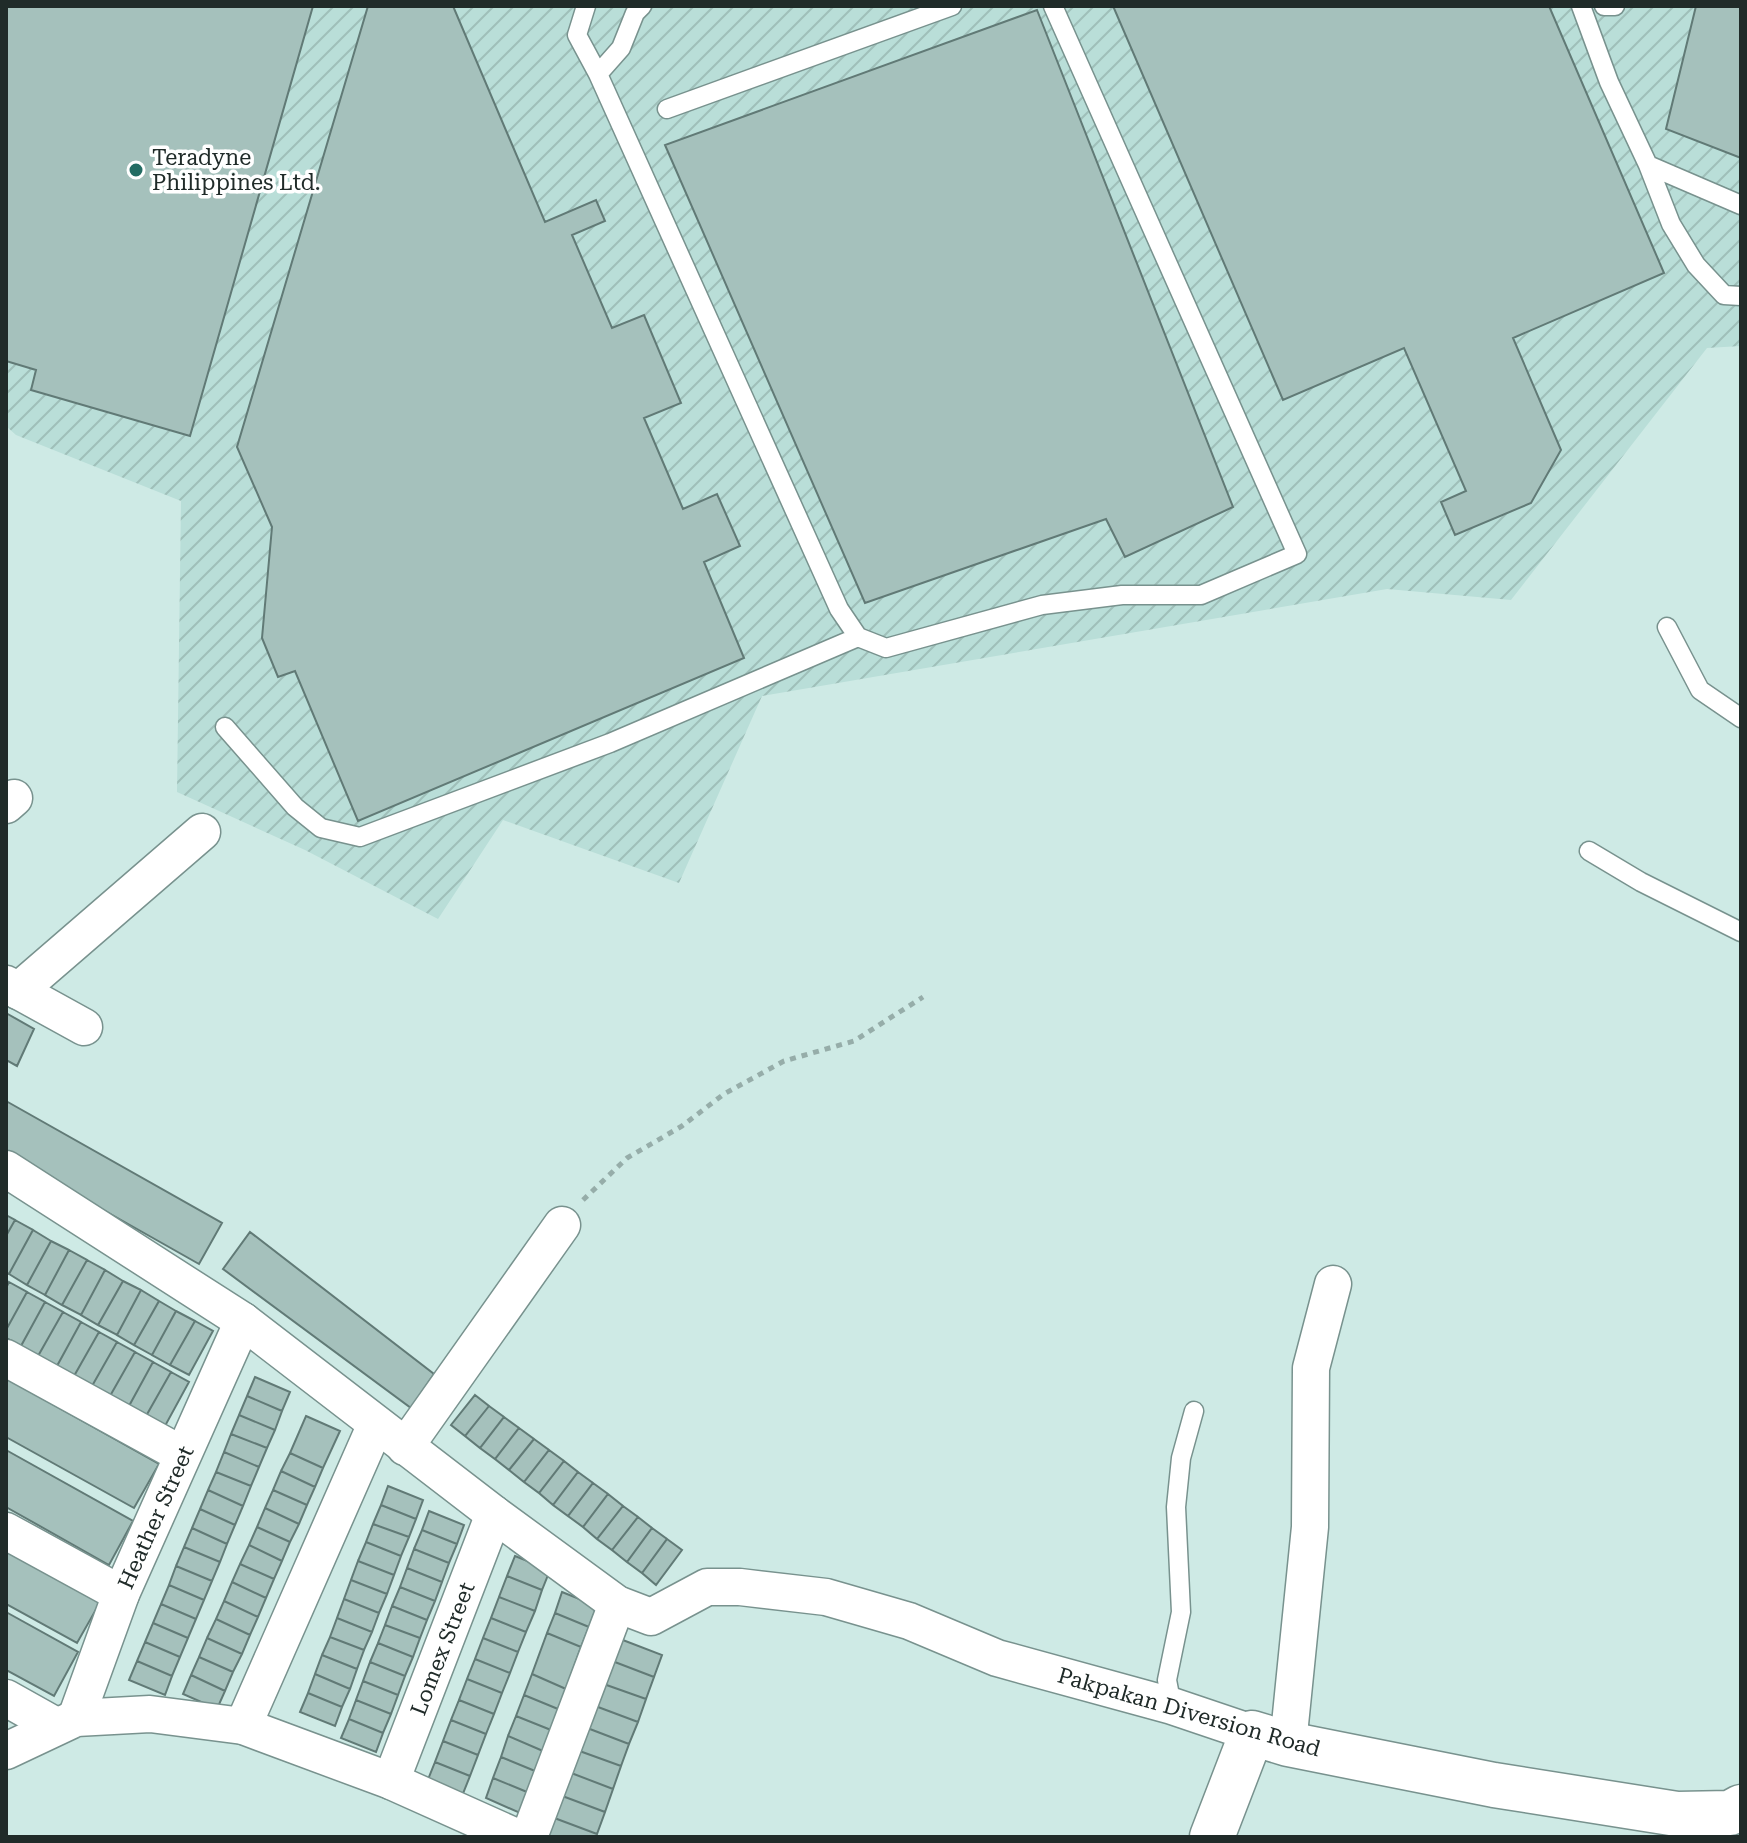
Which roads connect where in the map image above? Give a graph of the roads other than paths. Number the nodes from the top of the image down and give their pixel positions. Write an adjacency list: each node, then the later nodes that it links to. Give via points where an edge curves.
1 (586, 6): 8 (lane, via 577,35)
2 (642, 6): 8 (lane, via 621,48)
3 (952, 6): 9 (lane)
4 (1053, 6): 14 (lane, via 1297,554 1201,595 1122,595 1042,605 886,648)
5 (1581, 6): 10 (lane)
6 (1604, 6): 7 (lane)
7 (1615, 6)
8 (598, 74): 14 (lane, via 839,609)
9 (667, 109)
10 (1648, 165): 11 (lane); 12 (lane, via 1671,224 1696,265 1724,295)
11 (1741, 205)
12 (1741, 296)
13 (1667, 627): 15 (lane, via 1700,690)
14 (858, 637): 16 (lane, via 610,743 360,837 321,828 295,807)
15 (1741, 718)
16 (225, 727)
17 (202, 832): 20 (street)
18 (1589, 851): 19 (lane)
19 (1741, 932)
20 (12, 988): 21 (street)
21 (84, 1027)
22 (6, 1169): 25 (street)
23 (562, 1225): 29 (street)
24 (1333, 1284): 39 (street, via 1311,1368 1310,1527)
25 (243, 1321): 28 (street); 30 (street, Heather Street)
26 (6, 1358): 30 (street)
27 (1194, 1411): 36 (lane, via 1181,1458 1176,1507 1181,1612 1167,1680)
28 (376, 1424): 29 (street); 38 (street)
29 (405, 1447): 31 (street)
30 (181, 1454): 33 (street, Heather Street)
31 (494, 1514): 34 (street); 41 (street, Lomex Street)
32 (6, 1531): 33 (street)
33 (121, 1594): 37 (street, Heather Street)
34 (617, 1604): 36 (street, Pakpakan Diversion Road, via 651,1617 707,1587 826,1597 909,1621 997,1658); 44 (street)
35 (6, 1698): 37 (street)
36 (1172, 1706): 39 (street, Pakpakan Diversion Road)
37 (66, 1722): 38 (street, via 150,1714); 40 (street)
38 (243, 1726): 41 (street)
39 (1270, 1738): 42 (street, Pakpakan Diversion Road, via 1494,1785 1677,1814 1730,1813); 45 (street)
40 (6, 1751)
41 (391, 1781): 43 (street)
42 (1741, 1807)
43 (516, 1837)
44 (529, 1837)
45 (1212, 1837)

